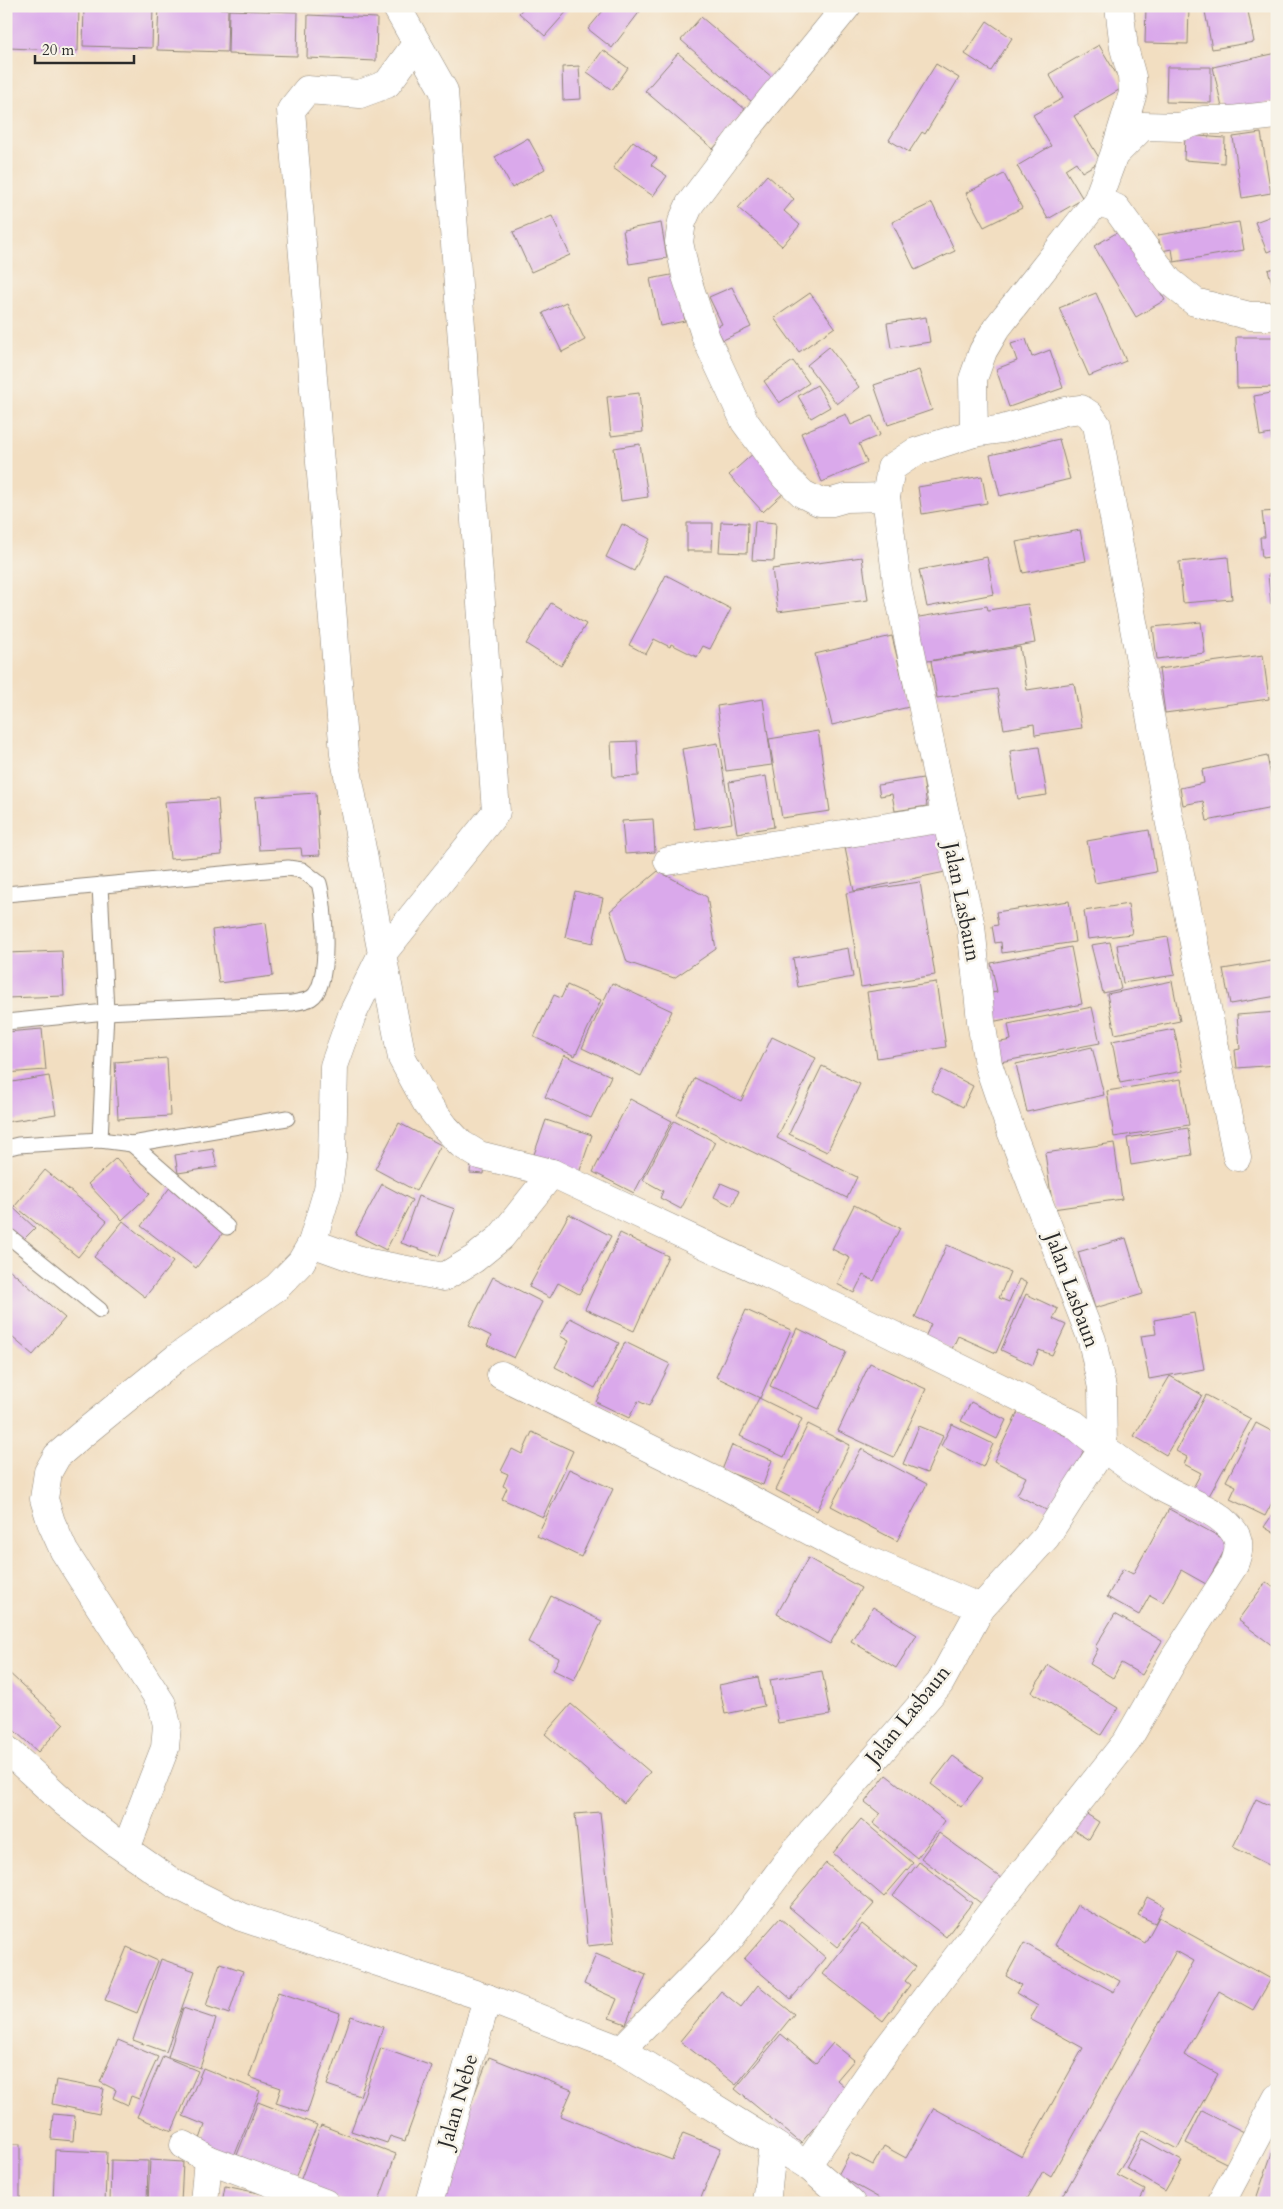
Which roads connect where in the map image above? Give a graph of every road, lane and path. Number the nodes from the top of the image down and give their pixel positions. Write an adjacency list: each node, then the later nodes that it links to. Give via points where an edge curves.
1 (396, 6): 4 (street)
2 (847, 6): 10 (street, via 690,204 682,222 680,242 686,276 706,338 745,422 785,477 803,494 818,502)
3 (1119, 6): 6 (street, via 1133,93)
4 (417, 43): 15 (street, via 444,91 496,812); 15 (street, via 386,84 360,94 307,90 290,110 344,754)
5 (1277, 115): 6 (street, via 1203,120 1180,127 1143,126)
6 (1114, 155): 7 (street)
7 (1097, 201): 8 (street, via 1116,208 1169,281 1195,302 1250,316); 9 (street, via 996,329 983,351 973,379)
8 (1277, 316)
9 (974, 433): 10 (street, Jalan Lasbaun, via 915,452 891,468); 22 (street, Jalan Lasbaun, via 1081,409 1097,425 1169,819)
10 (886, 497): 11 (street, Jalan Lasbaun, via 898,590)
11 (946, 818): 12 (street); 29 (street, Jalan Lasbaun, via 971,926 980,1020 988,1064 1092,1340 1102,1388)
12 (668, 861)
13 (100, 885): 14 (lane); 16 (lane); 16 (lane, via 277,868 302,870 319,883 325,917 321,986 312,998 292,1003)
14 (6, 894)
15 (382, 954): 23 (street, via 402,1058 426,1102 445,1128 461,1144 479,1155); 26 (street, via 352,1015 334,1066 332,1158 328,1189)
16 (106, 1012): 17 (lane); 19 (lane)
17 (6, 1022)
18 (286, 1118): 20 (lane)
19 (100, 1140): 20 (lane); 21 (lane)
20 (132, 1144): 24 (lane)
21 (6, 1148)
22 (1237, 1157)
23 (552, 1173): 26 (street, via 502,1237 444,1277 365,1262); 29 (street, via 1074,1424)
24 (227, 1227)
25 (6, 1234): 27 (lane)
26 (312, 1243): 32 (street, via 301,1262 277,1287 169,1364 57,1456 48,1472 44,1499 64,1551 162,1704 167,1725 164,1748)
27 (100, 1310)
28 (501, 1375): 30 (street, via 716,1481 855,1555)
29 (1103, 1448): 30 (street, Jalan Lasbaun, via 1046,1537); 39 (street, via 1230,1527 1238,1538 1239,1553 1127,1741 886,2050)
30 (981, 1608): 34 (street, Jalan Lasbaun, via 940,1682 796,1850 728,1941)
31 (6, 1750): 32 (street, via 64,1802)
32 (126, 1850): 33 (street, via 175,1884 241,1916)
33 (487, 1998): 34 (street); 42 (street, Jalan Nebe)
34 (621, 2050): 36 (street)
35 (1277, 2098): 45 (street)
36 (773, 2144): 39 (street); 43 (street)
37 (184, 2145): 38 (street)
38 (208, 2159): 40 (street); 41 (street)
39 (807, 2165): 44 (street)
40 (204, 2203)
41 (325, 2203)
42 (429, 2203)
43 (766, 2203)
44 (851, 2203)
45 (1221, 2203)

